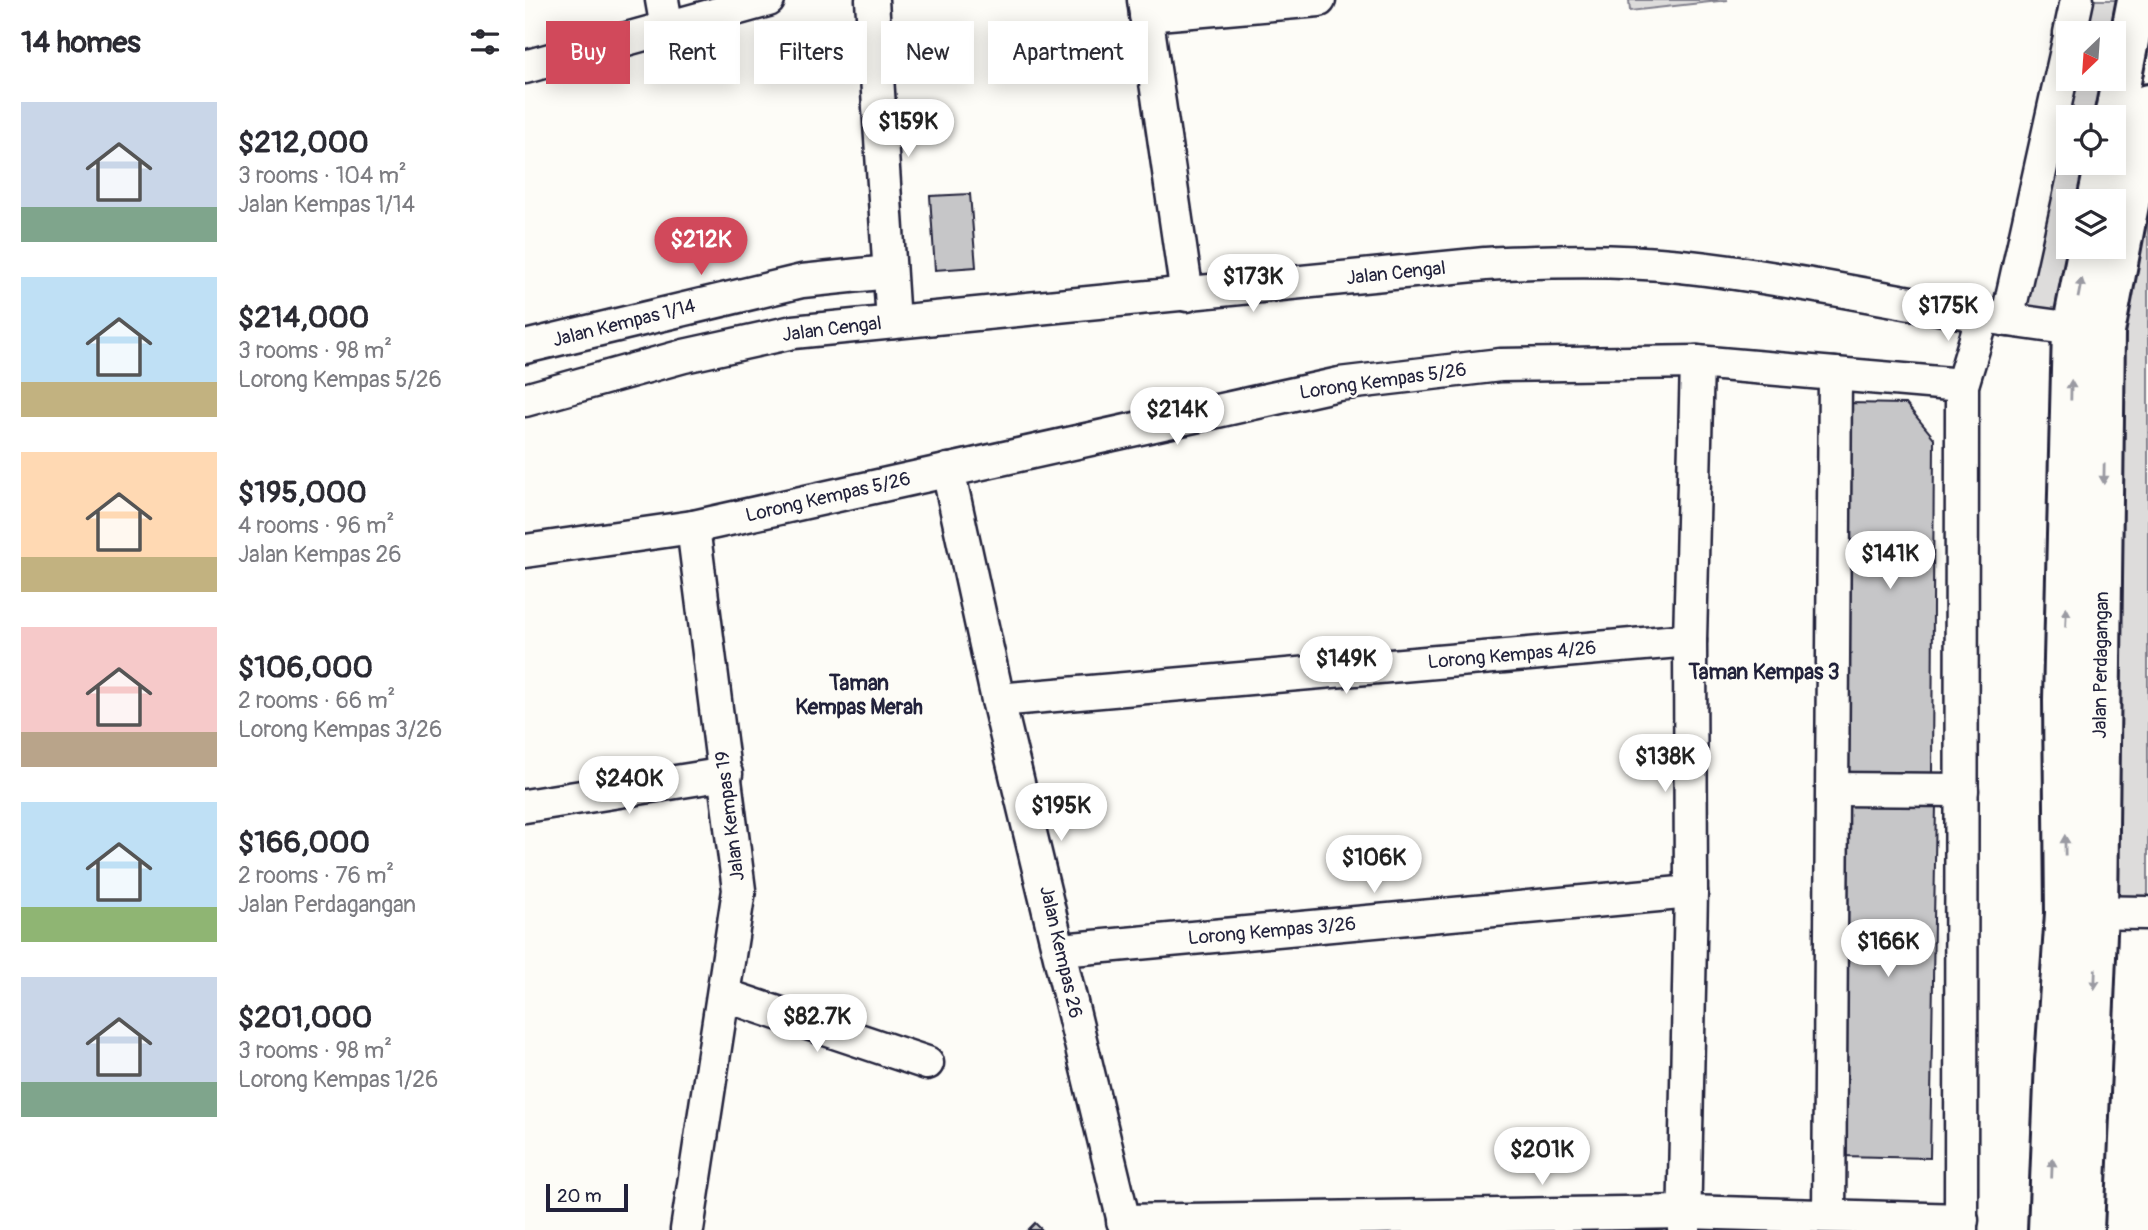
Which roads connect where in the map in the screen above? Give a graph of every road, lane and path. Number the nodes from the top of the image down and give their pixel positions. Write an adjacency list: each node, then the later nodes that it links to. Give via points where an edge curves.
1 (768, 0): 7 (street)
2 (872, 0): 14 (street)
3 (1319, 0): 6 (street)
4 (2077, 0): 8 (street)
5 (2137, 0): 12 (main road)
6 (1145, 8): 15 (street)
7 (665, 14): 9 (street)
8 (2073, 21)
9 (525, 67)
10 (2056, 90): 16 (street)
11 (2148, 104): 18 (main road, Jalan Perdagangan)
12 (2116, 105)
13 (2088, 259): 18 (main road, Jalan Perdagangan, one-way to 13)
14 (890, 272): 17 (street); 19 (street, Jalan Kempas 1/14, via 801,281)
15 (1187, 295): 16 (street, Jalan Cengal, via 1485,264 1569,260 1683,266); 17 (street, Jalan Cengal)
16 (1995, 318): 18 (street, Jalan Cengal); 22 (street)
17 (893, 322): 23 (street, Jalan Cengal, via 793,332 684,356)
18 (2089, 330): 34 (main road, Jalan Perdagangan)
19 (525, 347)
20 (1697, 362): 21 (street, Lorong Kempas 5/26); 24 (street, Lorong Kempas 5/26, via 1500,365 1339,384); 27 (street)
21 (1835, 374): 22 (street, Lorong Kempas 5/26); 30 (street)
22 (1962, 385): 31 (street)
23 (525, 400)
24 (948, 470): 25 (street, Lorong Kempas 5/26); 28 (street, Jalan Kempas 26)
25 (693, 527): 26 (street, Lorong Kempas 5/26); 29 (street, Jalan Kempas 19)
26 (525, 551)
27 (1690, 640): 28 (street, Lorong Kempas 4/26); 33 (street)
28 (998, 700): 36 (street, Jalan Kempas 26)
29 (726, 774): 32 (street); 37 (street, Jalan Kempas 19, via 739,890)
30 (1833, 789): 31 (street); 39 (street)
31 (1962, 790): 43 (street)
32 (525, 806)
33 (1691, 892): 36 (street, Lorong Kempas 3/26); 40 (street)
34 (2082, 912): 35 (street); 45 (main road, Jalan Perdagangan, one-way to 34, via 2055,1061); 46 (main road, Jalan Perdagangan, one-way to 46)
35 (2148, 913)
36 (1061, 950): 42 (street, Jalan Kempas 26)
37 (724, 995): 38 (street); 44 (street, Jalan Kempas 19)
38 (927, 1063)
39 (1829, 1216): 40 (street); 43 (street)
40 (1685, 1221): 41 (street)
41 (1399, 1222): 42 (street)
42 (1124, 1225)
43 (1961, 1225)
44 (687, 1230)
45 (2049, 1230)
46 (2084, 1230)

